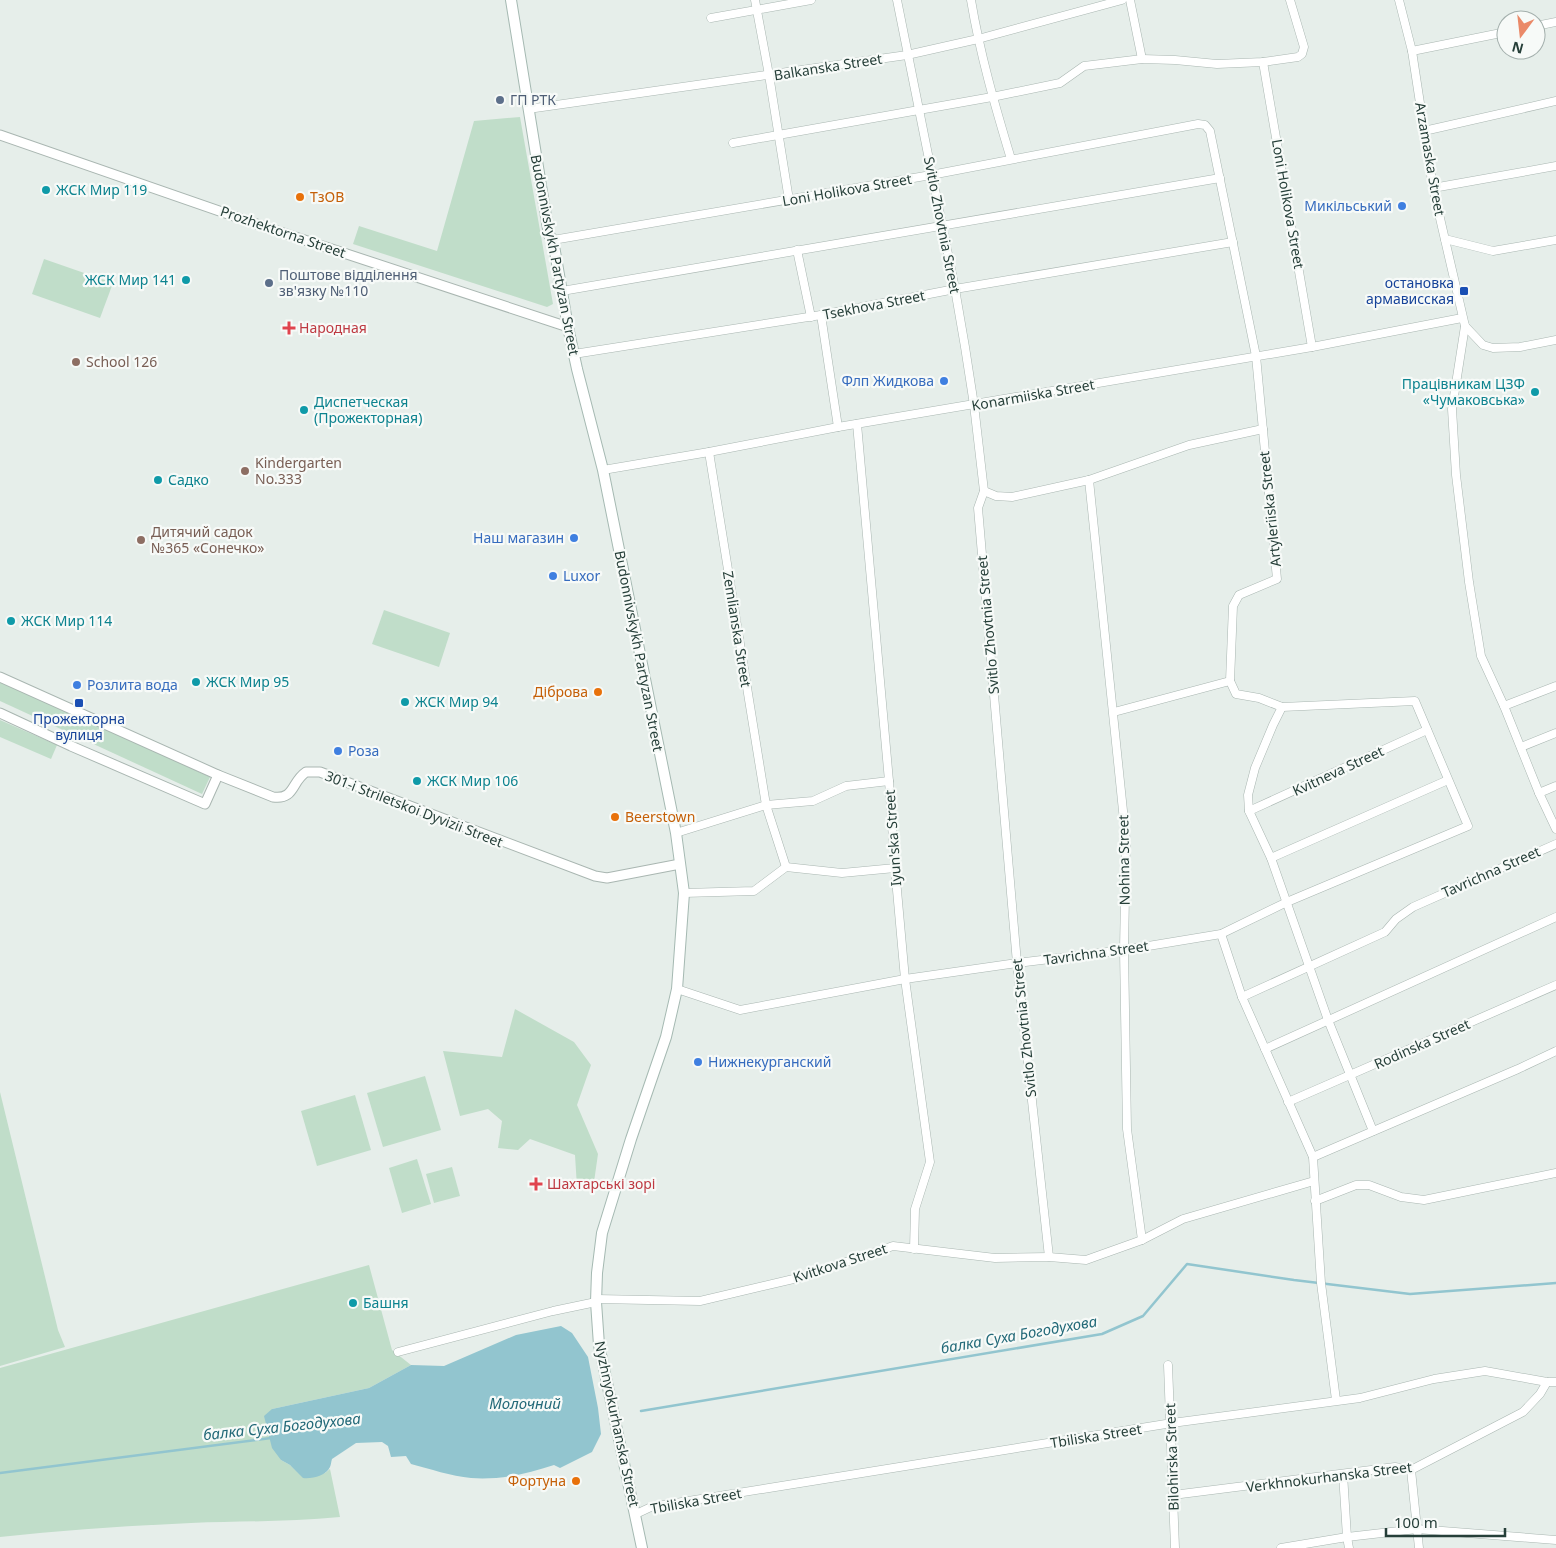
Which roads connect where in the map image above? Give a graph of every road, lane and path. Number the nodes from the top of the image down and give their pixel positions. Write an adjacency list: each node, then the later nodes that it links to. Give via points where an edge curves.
1 (511, 0): 21 (main road, Budonnivskykh Partyzan Street)
2 (755, 0): 10 (street)
3 (811, 0): 10 (street)
4 (897, 0): 15 (street, Svitlo Zhovtnia Street)
5 (971, 0): 13 (street)
6 (1122, 0): 13 (street, Balkanska Street)
7 (1130, 0): 16 (street)
8 (1290, 0): 17 (street, via 1304,47 1302,54)
9 (1399, 0): 14 (street, Arzamaska Street)
10 (757, 9): 11 (street); 18 (street)
11 (711, 18)
12 (1496, 34): 14 (street)
13 (978, 39): 15 (street, Balkanska Street); 19 (street)
14 (1412, 51): 23 (street, Arzamaska Street)
15 (907, 54): 18 (street, Balkanska Street); 22 (street, Svitlo Zhovtnia Street)
16 (1142, 59): 17 (street, via 1217,64); 19 (street, via 1084,66 1060,83)
17 (1263, 62): 47 (street, Loni Holikova Street)
18 (769, 75): 21 (street, Balkanska Street); 25 (street)
19 (992, 97): 22 (street); 27 (street)
20 (1556, 101): 23 (street)
21 (528, 109): 35 (main road, Budonnivskykh Partyzan Street, via 549,235)
22 (919, 110): 25 (street); 29 (street, Svitlo Zhovtnia Street)
23 (1424, 131): 31 (street, Arzamaska Street)
24 (0, 135): 45 (street, Prozhektorna Street, via 267,228)
25 (778, 135): 26 (street); 32 (street)
26 (734, 143)
27 (1011, 159): 29 (street, Loni Holikova Street); 30 (street, Loni Holikova Street, via 1198,124 1205,125 1210,132)
28 (1556, 166): 31 (street)
29 (931, 175): 32 (street, Loni Holikova Street); 33 (street, Svitlo Zhovtnia Street)
30 (1220, 178): 33 (street); 37 (street)
31 (1433, 188): 34 (street, Arzamaska Street)
32 (789, 200): 35 (street, Loni Holikova Street)
33 (942, 225): 38 (street); 39 (street, Svitlo Zhovtnia Street)
34 (1445, 239): 36 (street, via 1493,251); 43 (street, Arzamaska Street)
35 (554, 240): 40 (main road, Budonnivskykh Partyzan Street)
36 (1556, 240)
37 (1234, 242): 39 (street, Tsekhova Street); 49 (street)
38 (797, 250): 40 (street); 42 (street)
39 (955, 289): 41 (street, Tsekhova Street); 50 (street, Svitlo Zhovtnia Street)
40 (562, 291): 45 (main road, Budonnivskykh Partyzan Street)
41 (821, 316): 42 (street, Tsekhova Street); 52 (street)
42 (810, 317): 48 (street, Tsekhova Street)
43 (1462, 318): 44 (street, Arzamaska Street); 47 (street, Konarmiiska Street)
44 (1465, 326): 46 (street, via 1483,345 1493,348); 61 (street, via 1452,409 1456,475 1481,656)
45 (568, 327): 48 (main road, Budonnivskykh Partyzan Street)
46 (1556, 340)
47 (1312, 347): 49 (street, Konarmiiska Street)
48 (574, 354): 55 (main road, Budonnivskykh Partyzan Street)
49 (1256, 356): 50 (street, Konarmiiska Street); 53 (street)
50 (974, 405): 51 (street, Konarmiiska Street); 57 (street, Svitlo Zhovtnia Street)
51 (856, 424): 52 (street, Konarmiiska Street); 70 (street, Iyun'ska Street)
52 (838, 427): 54 (street, Konarmiiska Street)
53 (1263, 430): 56 (street, via 1189,445); 59 (street, Artyleriiska Street, via 1277,579 1239,595 1233,606)
54 (709, 452): 55 (street, Konarmiiska Street); 73 (street, Zemlianska Street)
55 (603, 470): 76 (main road, Budonnivskykh Partyzan Street)
56 (1089, 480): 57 (street, via 1012,497); 63 (street, Nohina Street)
57 (984, 491): 87 (street, Svitlo Zhovtnia Street, via 978,508)
58 (0, 677): 68 (street, 301-i Striletskoi Dyvizii Street)
59 (1230, 681): 62 (street, via 1236,694 1260,698); 63 (street)
60 (1556, 686): 61 (street)
61 (1504, 706): 67 (street)
62 (1282, 707): 65 (street, via 1414,701); 74 (street, via 1255,768 1248,795)
63 (1114, 712): 86 (street, Nohina Street, via 1126,840)
64 (0, 713): 68 (street, via 205,804)
65 (1427, 730): 69 (street); 74 (street, Kvitneva Street)
66 (1556, 733): 67 (street)
67 (1521, 747): 72 (street)
68 (218, 774): 79 (street, 301-i Striletskoi Dyvizii Street, via 280,798 287,797 306,772 320,772 595,876 608,878)
69 (1448, 780): 78 (street); 83 (street, Tavrichna Street, via 1468,826)
70 (889, 781): 73 (street, via 846,786 813,801); 81 (street, Iyun'ska Street)
71 (1556, 786): 72 (street)
72 (1539, 793): 75 (street)
73 (766, 806): 76 (street); 80 (street, Zemlianska Street)
74 (1249, 811): 78 (street)
75 (1556, 830)
76 (676, 833): 79 (main road, Budonnivskykh Partyzan Street)
77 (1556, 844): 88 (street, Tavrichna Street, via 1413,906 1385,932)
78 (1271, 858): 83 (street)
79 (680, 864): 82 (main road, Budonnivskykh Partyzan Street)
80 (786, 867): 81 (street, via 842,873); 82 (street, via 754,891)
81 (894, 868): 89 (street, Iyun'ska Street)
82 (684, 893): 91 (main road, Budonnivskykh Partyzan Street)
83 (1287, 902): 85 (street, Tavrichna Street); 88 (street)
84 (1556, 917): 93 (street)
85 (1221, 934): 86 (street, Tavrichna Street); 92 (street)
86 (1124, 950): 87 (street, Tavrichna Street); 103 (street, Nohina Street, via 1127,1129)
87 (1017, 963): 89 (street, Tavrichna Street); 105 (street, Svitlo Zhovtnia Street)
88 (1310, 967): 92 (street, Tavrichna Street); 93 (street)
89 (905, 980): 91 (street, Tavrichna Street, via 740,1010); 104 (street, Iyun'ska Street, via 930,1162 915,1209)
90 (1556, 985): 96 (street, Rodinska Street)
91 (678, 989): 106 (main road, Budonnivskykh Partyzan Street, via 666,1037 630,1139 602,1233)
92 (1242, 997): 94 (street)
93 (1328, 1020): 94 (street); 96 (street)
94 (1265, 1049): 97 (street)
95 (1556, 1051): 98 (street)
96 (1351, 1075): 97 (street, Rodinska Street); 98 (street)
97 (1288, 1102): 99 (street)
98 (1373, 1131): 99 (street)
99 (1313, 1157): 101 (street)
100 (1556, 1173): 102 (street, via 1424,1200 1401,1197 1362,1184)
101 (1314, 1181): 102 (street); 103 (street, Kvitkova Street, via 1183,1219)
102 (1315, 1201): 111 (street, via 1321,1283)
103 (1142, 1240): 105 (street, Kvitkova Street, via 1086,1260)
104 (914, 1249): 105 (street, Kvitkova Street, via 995,1258); 106 (street, Kvitkova Street, via 893,1246 802,1277 700,1301)
105 (1049, 1257)
106 (596, 1301): 107 (street, Kvitkova Street); 116 (main road, Nyzhnyokurhanska Street, via 605,1373)
107 (398, 1352)
108 (1168, 1365): 112 (street, Bilohirska Street)
109 (1547, 1382): 110 (street, Tbiliska Street); 111 (street, Tbiliska Street, via 1485,1371 1434,1379 1360,1398); 113 (street, Verkhnokurhanska Street, via 1523,1412)
110 (1556, 1382)
111 (1336, 1400): 112 (street, Tbiliska Street)
112 (1172, 1423): 115 (street, Bilohirska Street); 116 (street, Tbiliska Street, via 651,1507)
113 (1411, 1470): 114 (street, Verkhnokurhanska Street, via 1395,1467); 117 (street)
114 (1343, 1474): 115 (street, Verkhnokurhanska Street); 118 (street)
115 (1173, 1495): 121 (street, Bilohirska Street)
116 (636, 1514): 120 (main road, Nyzhnyokurhanska Street)
117 (1417, 1529): 118 (street); 119 (street); 124 (street)
118 (1347, 1538): 122 (street); 123 (street)
119 (1556, 1540)
120 (642, 1548)
121 (1175, 1548)
122 (1281, 1548)
123 (1349, 1548)
124 (1419, 1548)

